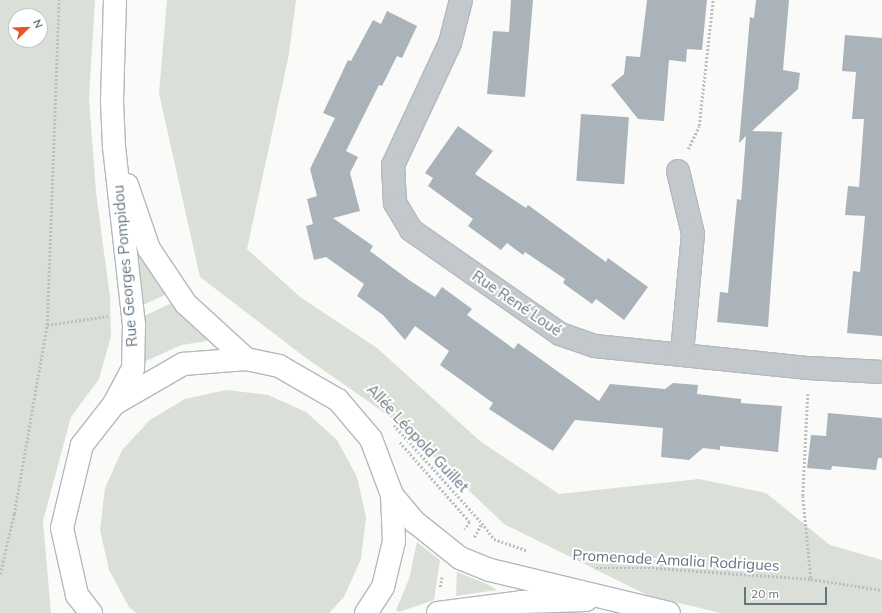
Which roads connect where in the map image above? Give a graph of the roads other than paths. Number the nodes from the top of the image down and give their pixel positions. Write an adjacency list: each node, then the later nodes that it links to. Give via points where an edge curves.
1 (115, 0): 3 (main road, Rue Georges Pompidou, via 112,86)
2 (461, 0): 5 (street, Rue René Loué, via 450,43 393,165 395,203 410,230 560,334 595,346)
3 (114, 147): 6 (main road, Rue Georges Pompidou, via 149,248 186,304); 8 (main road, Rue Georges Pompidou, via 132,312 133,369)
4 (678, 171): 5 (street, via 693,234)
5 (682, 353): 7 (street, Rue René Loué, via 809,368)
6 (246, 359): 8 (main road, via 183,364); 9 (main road, via 279,366 338,400 371,439)
7 (882, 372)
8 (114, 404): 11 (main road, via 82,446 62,528)
9 (392, 495): 10 (main road, via 415,522 455,555 490,570); 13 (main road, via 394,541 383,587)
10 (618, 600): 14 (main road, via 521,602); 15 (main road)
11 (78, 604): 12 (main road)
12 (91, 613)
13 (366, 613)
14 (438, 613)
15 (669, 613)

